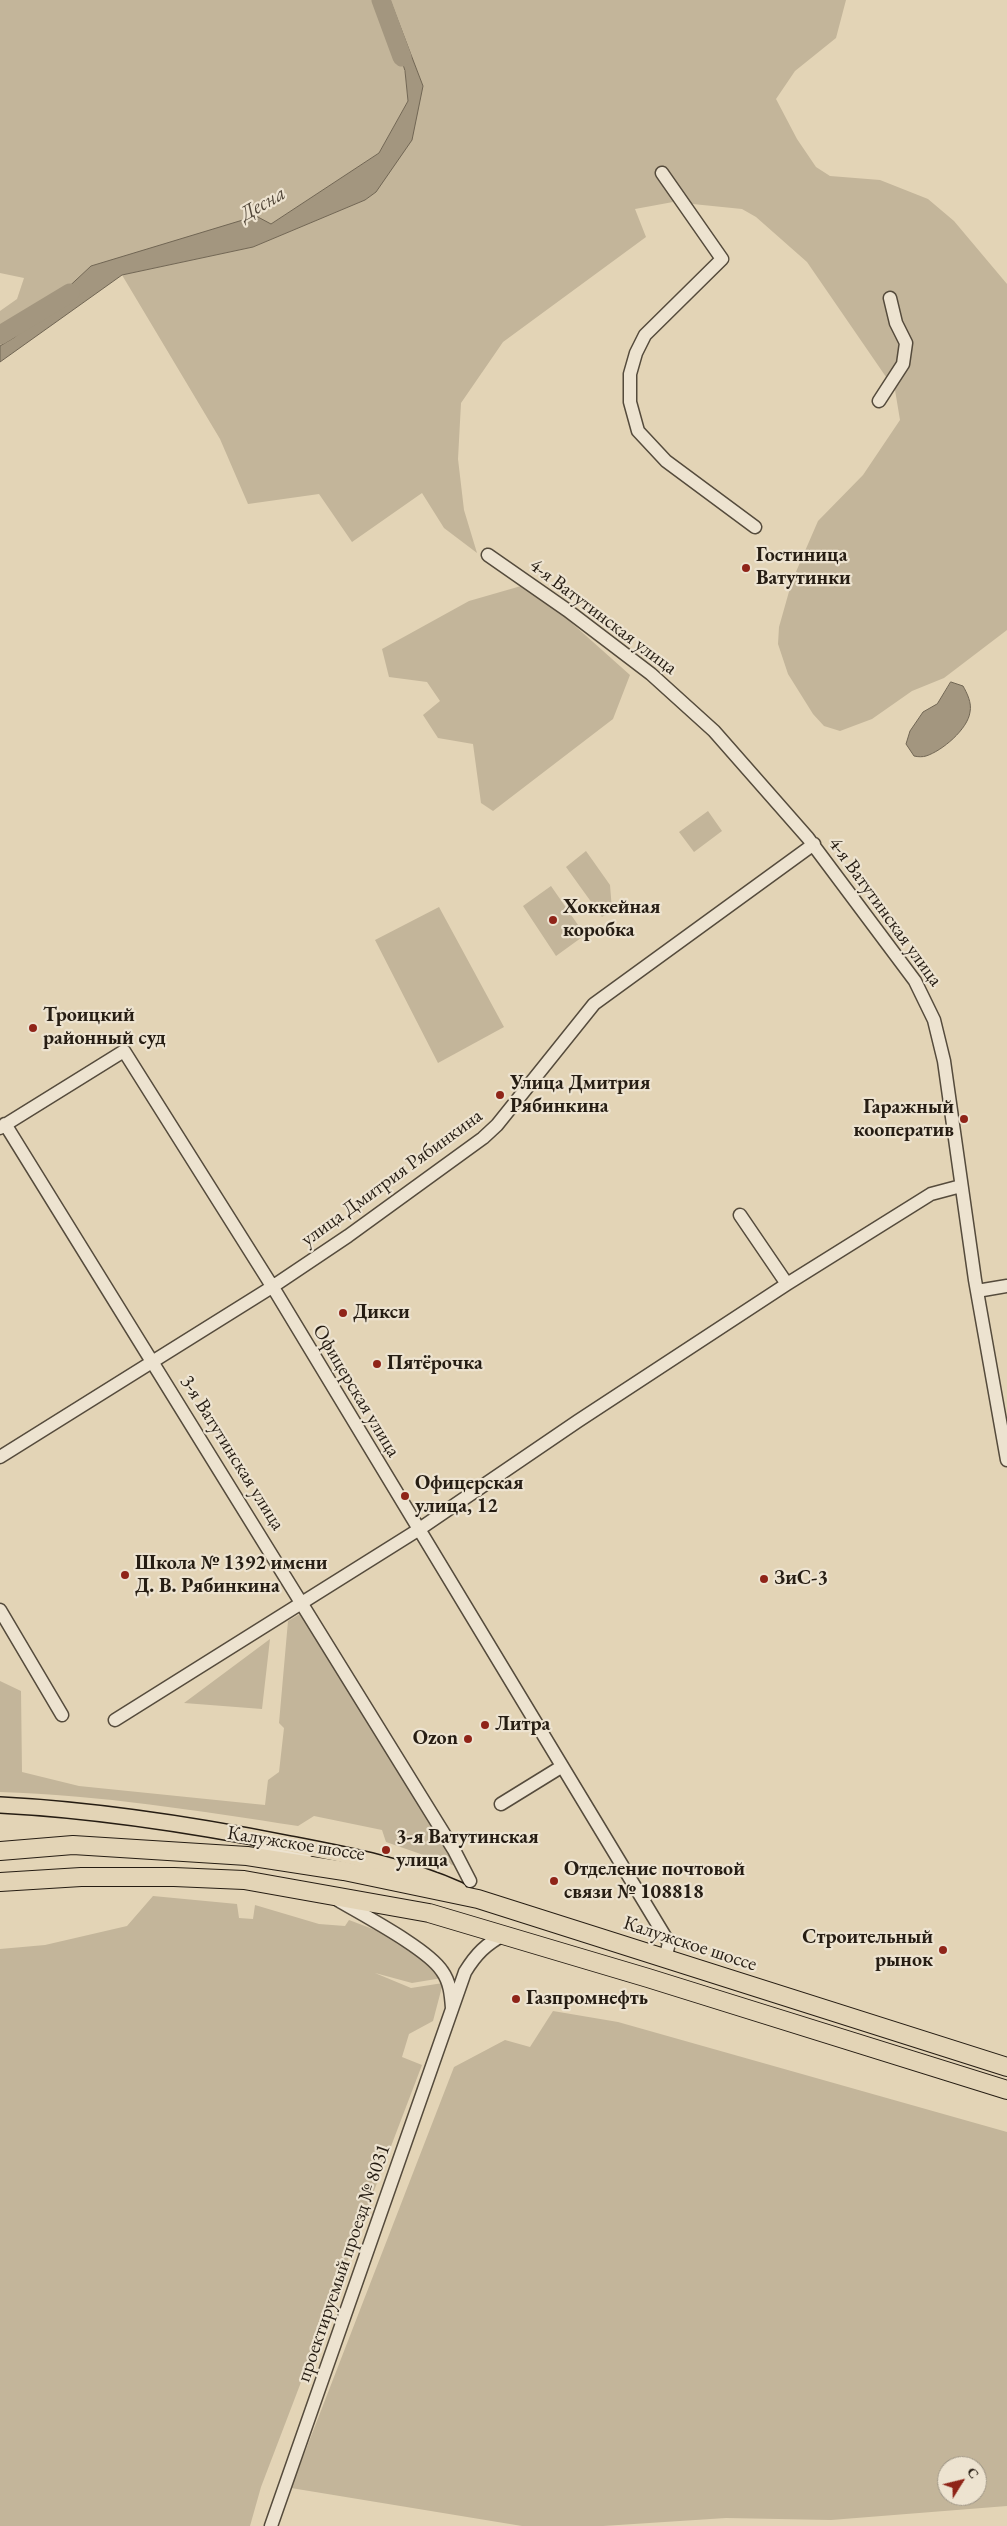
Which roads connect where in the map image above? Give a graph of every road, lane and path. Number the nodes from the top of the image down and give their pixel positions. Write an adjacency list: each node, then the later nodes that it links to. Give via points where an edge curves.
1 (662, 173): 4 (street, via 722,259 645,335 630,374 630,402 638,431 666,461)
2 (890, 298): 3 (street, via 896,323 906,343 902,364)
3 (879, 401)
4 (755, 527)
5 (488, 555): 6 (street, 4-я Ватутинская улица, via 574,616 683,701 714,731)
6 (814, 844): 8 (street, 4-я Ватутинская улица, via 902,960 926,1000 944,1061); 12 (street, улица Дмитрия Рябинкина, via 594,1004 483,1138)
7 (3, 1126): 12 (street, Офицерская улица, via 124,1051); 14 (street, 3-я Ватутинская улица)
8 (961, 1186): 10 (street, via 930,1194); 13 (street, 4-я Ватутинская улица)
9 (740, 1215): 10 (street)
10 (787, 1284): 17 (street)
11 (1007, 1286): 13 (street)
12 (272, 1287): 14 (street, улица Дмитрия Рябинкина); 17 (street, Офицерская улица)
13 (977, 1291): 16 (street, 4-я Ватутинская улица)
14 (154, 1362): 15 (street, улица Дмитрия Рябинкина); 18 (street, 3-я Ватутинская улица)
15 (0, 1457)
16 (1007, 1460)
17 (418, 1530): 18 (street); 22 (street, Офицерская улица)
18 (303, 1603): 21 (street); 29 (street, 3-я Ватутинская улица, via 458,1855)
19 (0, 1610): 20 (street)
20 (62, 1714)
21 (115, 1720)
22 (561, 1766): 23 (street); 35 (street, Офицерская улица, via 669,1944)
23 (501, 1804)
24 (0, 1805): 27 (main road, via 156,1820)
25 (0, 1850): 26 (highway, Калужское шоссе, via 73,1845)
26 (193, 1851): 27 (street); 33 (highway, Калужское шоссе, via 344,1871)
27 (329, 1852): 33 (main road, via 427,1876)
28 (18, 1881): 30 (highway); 31 (main road); 32 (highway, via 183,1877 244,1880)
29 (470, 1881)
30 (0, 1882)
31 (0, 1886)
32 (328, 1895): 34 (highway, via 429,1913); 36 (street, проектируемый проезд № 8031, via 384,1926 441,1969 448,1984)
33 (478, 1899): 35 (highway, Калужское шоссе)
34 (505, 1934): 36 (street, проектируемый проезд № 8031, via 477,1953 465,1972); 38 (highway)
35 (665, 1959): 37 (highway, Калужское шоссе)
36 (452, 2012): 39 (street, проектируемый проезд № 8031)
37 (1007, 2067)
38 (1007, 2090)
39 (270, 2526)

